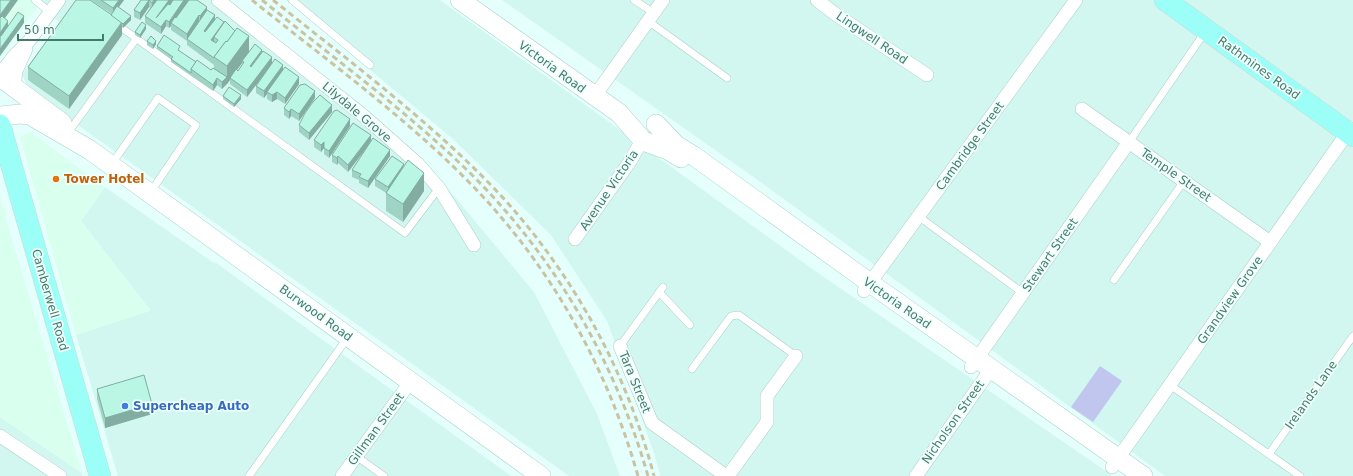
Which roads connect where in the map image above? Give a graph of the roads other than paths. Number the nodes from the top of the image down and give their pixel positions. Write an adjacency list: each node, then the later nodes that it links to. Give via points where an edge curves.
1 (35, 0): 12 (lane)
2 (59, 0): 12 (street)
3 (218, 0): 34 (street, Lilydale Grove, via 365,117 418,164)
4 (292, 0): 18 (lane)
5 (460, 0): 22 (street, Victoria Road)
6 (478, 0): 22 (street, Victoria Road)
7 (634, 0): 14 (lane)
8 (663, 0): 14 (street)
9 (818, 0): 19 (street, Lingwell Road)
10 (1076, 0): 37 (street, Cambridge Street)
11 (1165, 0): 15 (main road, Rathmines Road)
12 (50, 12): 17 (street)
13 (106, 17): 16 (lane)
14 (651, 17): 20 (lane); 22 (street)
15 (1206, 30): 28 (main road, Rathmines Road); 30 (lane)
16 (136, 39): 27 (lane); 34 (lane, via 405,233)
17 (29, 42): 21 (street, via 14,56); 21 (street, via 16,71)
18 (370, 65)
19 (927, 75)
20 (727, 78)
21 (5, 79): 27 (street, Burwood Road)
22 (597, 93): 25 (street, Victoria Road); 29 (street, Victoria Road)
23 (1082, 109): 30 (street, Temple Street)
24 (0, 116): 31 (street, Burwood Road, via 30,115)
25 (655, 123): 29 (street, via 642,124 639,129); 35 (street, Victoria Road, via 676,145)
26 (0, 125): 58 (main road, Camberwell Road)
27 (70, 130): 31 (street, Burwood Road)
28 (1350, 134): 39 (street, Grandview Grove)
29 (643, 140): 35 (street, Victoria Road, via 673,153); 38 (street, Avenue Victoria)
30 (1129, 142): 33 (street, Temple Street); 43 (street, Stewart Street)
31 (90, 150): 32 (street, Burwood Road)
32 (111, 165): 36 (street, Burwood Road); 36 (lane, via 158,98 196,125)
33 (1184, 181): 39 (street, Temple Street); 41 (lane)
34 (439, 188): 40 (street, Lilydale Grove)
35 (733, 190): 42 (street, Victoria Road)
36 (150, 193): 45 (street, Burwood Road)
37 (918, 216): 42 (street, Cambridge Street); 43 (lane)
38 (575, 239)
39 (1270, 242): 52 (street, Grandview Grove)
40 (474, 245)
41 (1114, 280)
42 (867, 287): 49 (street, Victoria Road)
43 (1023, 292): 49 (street, Stewart Street)
44 (690, 325): 47 (lane, via 661,289)
45 (348, 336): 51 (street, Burwood Road); 59 (lane)
46 (1353, 336): 54 (lane, Irelands Lane)
47 (620, 346): 63 (street, Tara Street, via 652,423)
48 (796, 356): 50 (lane, via 739,315 731,316); 63 (street, via 767,396 767,422)
49 (981, 368): 56 (street, Victoria Road); 64 (street, Nicholson Street)
50 (692, 370)
51 (411, 381): 55 (street, Gillman Street); 62 (street, Burwood Road)
52 (1170, 385): 54 (lane); 56 (street, Grandview Grove)
53 (0, 436): 57 (street)
54 (1269, 454): 66 (lane)
55 (356, 456): 60 (street, Gillman Street); 61 (lane)
56 (1118, 467): 65 (street, Victoria Road)
57 (58, 476)
58 (100, 476)
59 (249, 476)
60 (342, 476)
61 (384, 476)
62 (541, 476)
63 (727, 476)
64 (916, 476)
65 (1143, 476)
66 (1300, 476)

